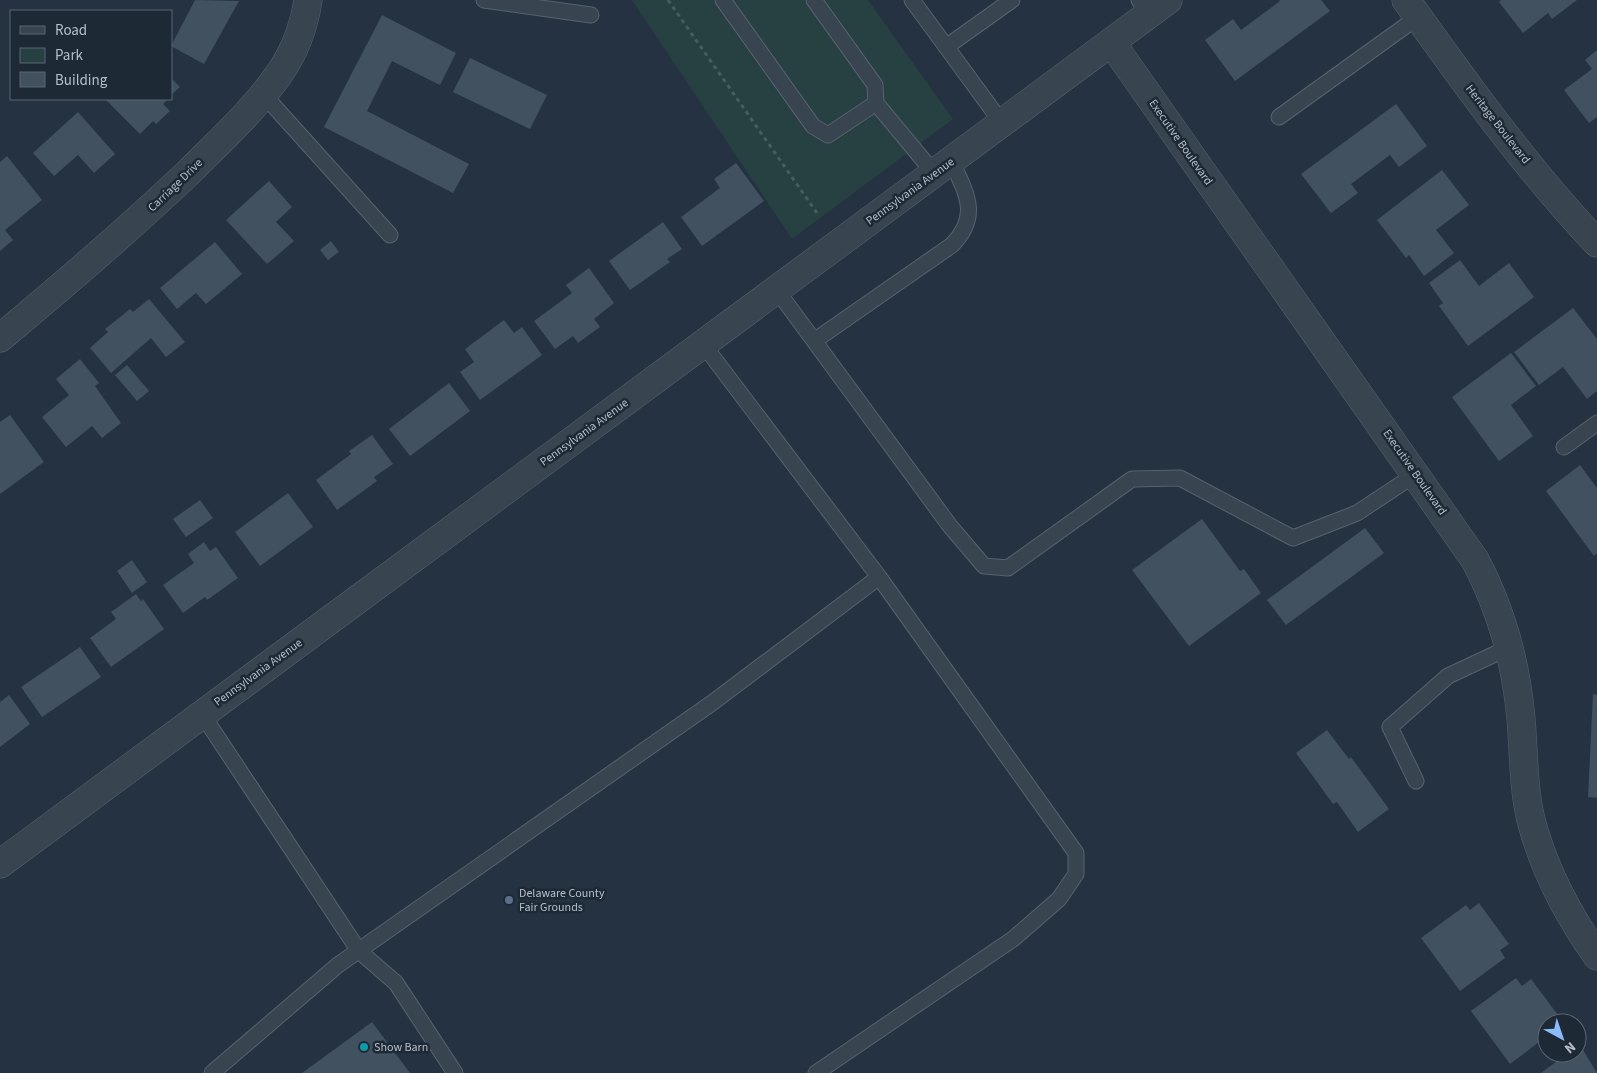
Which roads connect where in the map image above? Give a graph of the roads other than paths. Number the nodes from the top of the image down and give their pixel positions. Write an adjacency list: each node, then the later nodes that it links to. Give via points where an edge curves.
1 (308, 0): 12 (street, Carriage Drive, via 289,57)
2 (484, 0): 9 (lane)
3 (724, 0): 13 (lane, via 813,126 828,135)
4 (814, 0): 13 (lane, via 875,85)
5 (912, 0): 11 (lane)
6 (1012, 0): 11 (lane)
7 (1152, 5): 10 (street, Pennsylvania Avenue)
8 (1412, 8): 14 (lane); 18 (street, Heritage Boulevard, via 1491,118 1561,205)
9 (591, 14)
10 (1111, 42): 15 (street, Pennsylvania Avenue); 25 (street, Executive Boulevard)
11 (946, 47): 15 (lane)
12 (263, 94): 17 (lane); 20 (street, Carriage Drive, via 218,144 142,217)
13 (876, 103): 16 (lane)
14 (1279, 117)
15 (1002, 123): 16 (street, Pennsylvania Avenue)
16 (943, 166): 19 (street, Pennsylvania Avenue); 21 (lane, via 968,196 969,214 964,233 952,245)
17 (390, 235)
18 (1597, 243)
19 (776, 290): 21 (lane); 22 (street, Pennsylvania Avenue)
20 (0, 338)
21 (814, 342): 25 (lane, via 950,526 984,566 1008,568 1132,479 1180,478 1292,538 1357,513)
22 (703, 344): 26 (lane); 28 (street, Pennsylvania Avenue)
23 (1597, 423): 24 (lane)
24 (1564, 447)
25 (1416, 474): 27 (street, Executive Boulevard, via 1476,560 1502,618)
26 (879, 577): 31 (lane, via 712,703); 36 (lane, via 1076,853 1076,874 1059,899 1013,939)
27 (1510, 647): 29 (lane, via 1448,676 1390,727); 32 (street, Executive Boulevard, via 1531,820 1542,855 1567,911)
28 (202, 714): 30 (street, Pennsylvania Avenue); 31 (lane)
29 (1416, 781)
30 (0, 864)
31 (359, 951): 33 (lane, via 338,965); 35 (lane, via 396,983)
32 (1597, 956)
33 (231, 1067): 34 (lane)
34 (212, 1073)
35 (455, 1073)
36 (816, 1073)

